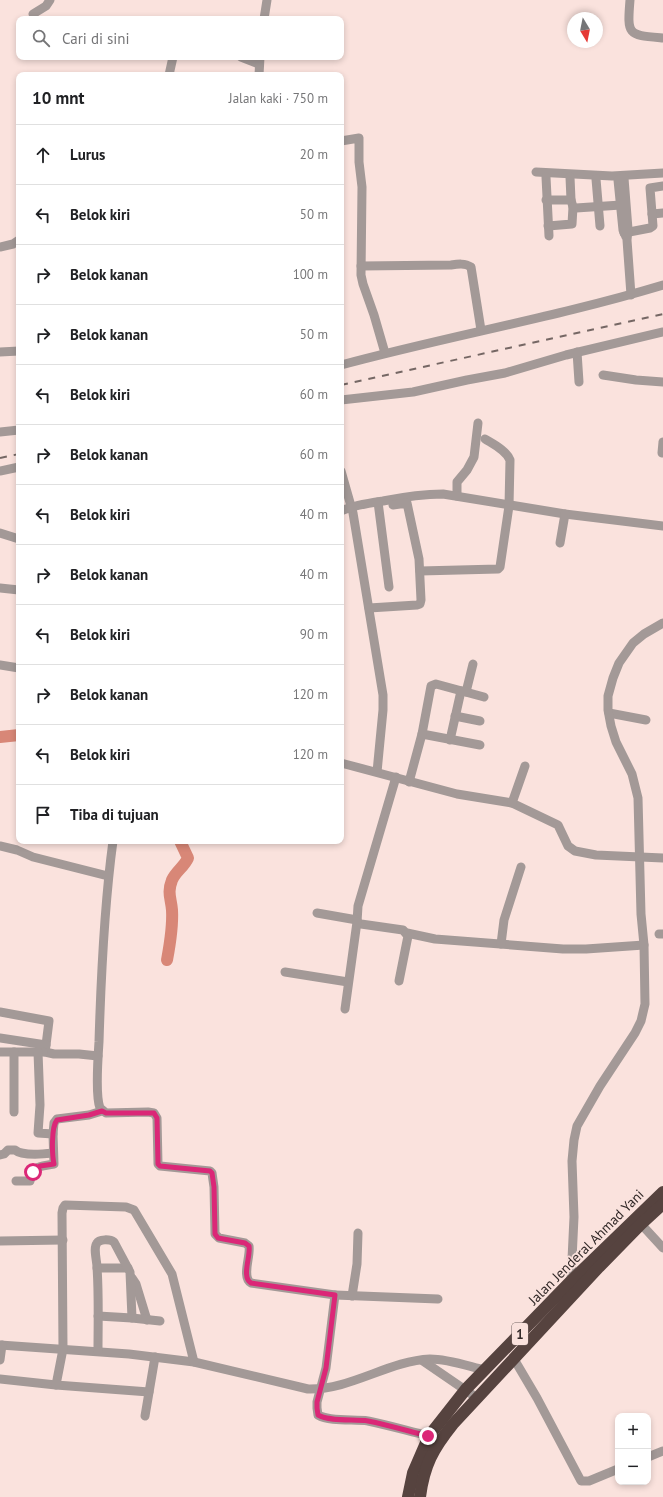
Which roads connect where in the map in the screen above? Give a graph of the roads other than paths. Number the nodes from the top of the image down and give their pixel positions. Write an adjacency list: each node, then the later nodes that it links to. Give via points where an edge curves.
1 (50, 0): 4 (street, via 46,6)
2 (267, 0): 5 (street)
3 (630, 0): 6 (street, via 628,21 631,31 640,36)
4 (33, 14)
5 (264, 16)
6 (663, 38)
7 (172, 60): 9 (street)
8 (259, 60): 10 (street)
9 (170, 72)
10 (259, 72)
11 (344, 141): 31 (street, via 359,138 362,194)
12 (536, 172): 13 (street, via 612,176)
13 (663, 173)
14 (546, 177): 20 (street)
15 (570, 177): 21 (street)
16 (650, 178): 19 (street)
17 (596, 179): 22 (street)
18 (663, 186): 19 (street)
19 (650, 188): 24 (street)
20 (546, 200): 21 (street); 25 (street)
21 (572, 203): 22 (street); 25 (street, via 572,224)
22 (598, 206): 26 (street); 27 (street, via 623,204)
23 (663, 213): 24 (street)
24 (652, 214): 27 (street, via 652,227)
25 (548, 226): 28 (street)
26 (600, 226)
27 (626, 234): 33 (street)
28 (548, 236)
29 (16, 242): 30 (street)
30 (0, 247)
31 (361, 266): 34 (street, via 470,266); 39 (street, via 362,284)
32 (663, 285): 33 (street)
33 (631, 295): 34 (street)
34 (481, 330): 39 (street)
35 (663, 332): 38 (street)
36 (16, 351): 37 (street)
37 (0, 352)
38 (577, 352): 42 (street); 44 (street, via 505,373 413,392)
39 (385, 353): 40 (street)
40 (344, 364)
41 (603, 375): 43 (street)
42 (579, 382)
43 (663, 382)
44 (344, 400)
45 (478, 423): 54 (street, via 474,457 457,482)
46 (16, 430): 47 (street)
47 (0, 432)
48 (485, 439): 57 (street, via 508,455 510,460)
49 (663, 442): 50 (street)
50 (662, 453)
51 (16, 468): 52 (street)
52 (0, 471)
53 (344, 481): 58 (street)
54 (457, 496): 55 (street, via 429,494); 57 (street)
55 (406, 500): 56 (street); 65 (street)
56 (378, 504): 58 (street); 66 (street)
57 (509, 506): 60 (street); 65 (street, via 498,569)
58 (352, 509): 59 (street); 69 (street)
59 (344, 510)
60 (565, 514): 61 (street); 64 (street)
61 (663, 526)
62 (0, 532): 63 (street)
63 (16, 538)
64 (560, 543)
65 (420, 571): 69 (street, via 420,604)
66 (389, 587)
67 (0, 588): 68 (street)
68 (16, 590)
69 (369, 608): 85 (street, via 383,710)
70 (663, 623): 76 (street, via 633,643 619,663 608,696)
71 (473, 664): 74 (street)
72 (0, 665): 73 (street)
73 (16, 668)
74 (464, 691): 75 (street); 77 (street); 80 (street, via 436,684 431,686)
75 (484, 697)
76 (609, 713): 78 (street); 91 (street, via 616,742 636,785)
77 (455, 716): 79 (street); 81 (street)
78 (646, 720)
79 (480, 721)
80 (422, 734): 81 (street); 87 (street)
81 (450, 740): 82 (street)
82 (480, 745)
83 (344, 765): 85 (street)
84 (525, 766): 88 (street)
85 (377, 772): 86 (street)
86 (396, 777): 87 (street); 96 (street, via 358,906)
87 (409, 782): 88 (street, via 457,794)
88 (512, 803): 91 (street, via 558,825 568,846 575,851)
89 (113, 844): 94 (street)
90 (0, 846): 94 (street)
91 (640, 857): 92 (street); 99 (street)
92 (663, 858)
93 (521, 867): 98 (street, via 504,920)
94 (108, 876): 109 (street)
95 (317, 913): 96 (street)
96 (357, 921): 97 (street); 102 (street)
97 (407, 933): 98 (street, via 436,939); 101 (street)
98 (500, 944): 99 (street, via 586,949)
99 (644, 945): 126 (street, via 645,1004 641,1021 628,1046 582,1115 575,1133 572,1161 574,1217)
100 (285, 972): 102 (street)
101 (399, 981)
102 (348, 982): 103 (street)
103 (345, 1009)
104 (0, 1012): 106 (street, via 49,1021)
105 (0, 1038): 106 (street)
106 (43, 1050): 108 (street); 109 (street, via 54,1054); 112 (street, via 38,1134)
107 (0, 1052): 108 (street)
108 (14, 1052): 111 (street)
109 (98, 1056): 110 (street, via 99,1105)
110 (102, 1111): 112 (street, via 57,1120 54,1123); 127 (street, via 154,1113 157,1118 158,1164 212,1173 215,1234 218,1238 249,1246 246,1276 248,1281)
111 (14, 1112)
112 (53, 1134): 113 (street)
113 (54, 1153): 114 (street, via 35,1154 8,1150); 115 (street, via 54,1164 35,1169 30,1181)
114 (0, 1155)
115 (16, 1180)
116 (663, 1192): 126 (highway, Jalan Jenderal Ahmad Yani / 1)
117 (663, 1204): 118 (highway, 1)
118 (641, 1224): 122 (street); 138 (highway, 1)
119 (358, 1233): 128 (street)
120 (63, 1240): 121 (street); 135 (street); 141 (street, via 65,1205 126,1207 134,1210 172,1274)
121 (0, 1241)
122 (663, 1248)
123 (97, 1268): 124 (street); 124 (street, via 96,1245 98,1241 106,1240 114,1242); 130 (street)
124 (128, 1268): 125 (street)
125 (131, 1277): 131 (street); 132 (street, via 136,1284)
126 (571, 1281): 142 (highway, Jalan Jenderal Ahmad Yani / 1)
127 (335, 1295): 128 (street); 145 (street, via 326,1368)
128 (352, 1296): 129 (street)
129 (438, 1299)
130 (98, 1316): 131 (street); 136 (street)
131 (132, 1318): 132 (street)
132 (147, 1320): 133 (street)
133 (160, 1321)
134 (1, 1345): 135 (street); 139 (street)
135 (63, 1349): 136 (street); 144 (street)
136 (98, 1351): 137 (street)
137 (155, 1357): 141 (street); 147 (street)
138 (514, 1359): 148 (highway, 1); 153 (street, via 581,1481 589,1481)
139 (0, 1360)
140 (423, 1361): 142 (street, via 445,1360); 145 (street, via 397,1365 356,1380); 146 (street)
141 (194, 1362): 145 (street)
142 (485, 1370): 146 (highway, Jalan Jenderal Ahmad Yani / 1)
143 (0, 1379): 144 (street)
144 (56, 1385): 147 (street)
145 (320, 1389): 150 (street, via 317,1408 318,1415 322,1417 369,1422)
146 (466, 1389): 148 (street); 150 (highway, Jalan Jenderal Ahmad Yani / 1)
147 (149, 1392): 149 (street)
148 (477, 1398): 155 (highway, 1, via 452,1424 430,1457)
149 (145, 1416)
150 (428, 1436): 154 (highway, Jalan Jenderal Ahmad Yani / 1, via 413,1473)
151 (663, 1451): 152 (street)
152 (651, 1456)
153 (615, 1470)
154 (408, 1497)
155 (420, 1497)

